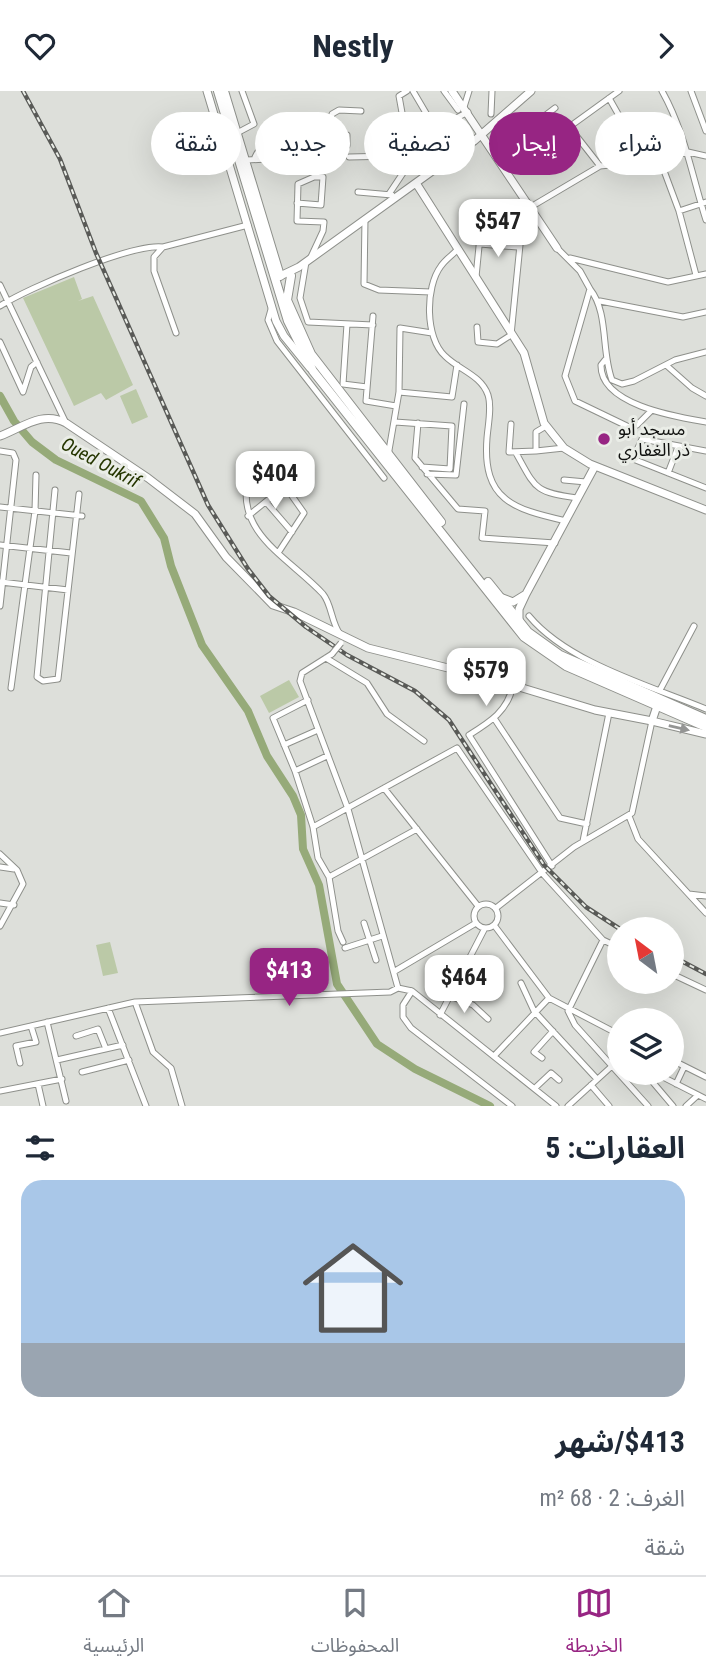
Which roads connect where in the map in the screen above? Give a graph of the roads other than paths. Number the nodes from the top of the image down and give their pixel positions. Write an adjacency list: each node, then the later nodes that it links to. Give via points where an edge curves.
1 (207, 91): 54 (street)
2 (218, 91): 16 (main road)
3 (225, 91): 16 (main road)
4 (242, 91): 27 (street, via 254,124)
5 (407, 91): 20 (street, via 399,96)
6 (413, 91): 21 (street)
7 (444, 91): 17 (street)
8 (453, 91): 17 (street)
9 (469, 91): 17 (street)
10 (492, 91): 23 (street)
11 (531, 91): 29 (street)
12 (663, 91): 33 (street)
13 (691, 91): 28 (street)
14 (614, 94): 25 (street); 26 (street)
15 (555, 108): 24 (street)
16 (227, 110): 67 (main road)
17 (463, 110): 22 (street); 29 (street)
18 (361, 111): 19 (street)
19 (336, 112)
20 (400, 112)
21 (425, 112)
22 (460, 112)
23 (491, 112)
24 (550, 112)
25 (621, 112)
26 (581, 117)
27 (241, 131)
28 (706, 131)
29 (481, 135): 32 (street); 43 (street)
30 (241, 140): 36 (main road)
31 (581, 142): 38 (street)
32 (489, 147)
33 (688, 152): 35 (street); 48 (street)
34 (255, 153): 36 (street)
35 (706, 156)
36 (251, 159): 37 (street); 62 (main road)
37 (255, 159)
38 (595, 160)
39 (595, 169): 49 (street)
40 (402, 175): 45 (street)
41 (508, 175): 49 (street)
42 (666, 175): 50 (street)
43 (416, 183): 46 (street); 59 (street)
44 (358, 192): 45 (street)
45 (389, 194): 46 (street)
46 (399, 195): 52 (street)
47 (298, 203): 47 (street, via 298,184 323,177 321,205); 61 (street, via 297,221 324,222)
48 (703, 203): 50 (street); 53 (street)
49 (529, 208): 57 (street, via 523,215); 58 (street)
50 (679, 211): 65 (street)
51 (482, 216): 55 (street)
52 (365, 219): 61 (street); 70 (street, via 364,284 379,290)
53 (706, 220)
54 (248, 225): 56 (street); 75 (street)
55 (480, 244): 57 (street); 66 (street)
56 (163, 247): 72 (street, via 152,245 121,254); 82 (street, via 154,257 155,271)
57 (518, 247): 84 (street)
58 (557, 248): 60 (street)
59 (456, 251): 66 (street); 70 (street, via 441,265)
60 (569, 258): 65 (street, via 668,282); 69 (street)
61 (305, 263): 63 (street); 79 (street, via 300,298 308,322)
62 (276, 264): 63 (main road); 67 (main road)
63 (290, 273): 67 (street); 71 (main road)
64 (706, 274): 65 (street)
65 (696, 275)
66 (476, 277): 84 (street)
67 (279, 279): 71 (main road); 78 (main road)
68 (0, 285): 72 (street)
69 (590, 289): 73 (street); 100 (street, via 565,376 569,390 575,401 629,427)
70 (431, 292): 83 (street)
71 (287, 299): 78 (main road)
72 (7, 301): 74 (street); 88 (street)
73 (600, 301): 76 (street, via 683,317); 87 (street)
74 (0, 306)
75 (273, 310): 78 (street); 91 (street, via 284,336); 97 (street, via 268,318 271,330)
76 (706, 312)
77 (373, 316): 80 (street)
78 (292, 323): 91 (main road); 115 (main road)
79 (346, 324): 80 (street); 92 (street, via 343,384)
80 (373, 325): 92 (street)
81 (477, 327): 84 (street, via 478,342 497,344)
82 (176, 333)
83 (432, 333): 89 (street, via 445,356); 93 (street, via 400,328)
84 (511, 335): 107 (street, via 530,366)
85 (0, 342): 88 (street, via 23,392)
86 (706, 352): 90 (street)
87 (605, 360): 90 (street, via 612,380 622,384); 100 (street, via 600,370 609,385)
88 (37, 362): 96 (street)
89 (457, 365): 93 (street, via 452,397); 137 (street, via 482,384 489,397 487,470 494,488 518,508)
90 (666, 365): 95 (street)
91 (313, 371): 94 (main road)
92 (367, 387): 99 (street, via 366,401)
93 (399, 392): 99 (street)
94 (333, 395): 97 (street); 115 (main road)
95 (706, 396)
96 (52, 399): 101 (street); 104 (street)
97 (324, 401): 121 (street)
98 (464, 404): 119 (street, via 456,475)
99 (396, 406): 102 (street)
100 (650, 412): 103 (street)
101 (47, 418): 104 (street); 108 (street)
102 (395, 422): 105 (street); 115 (street)
103 (706, 422)
104 (66, 423): 154 (street, via 195,514 266,600)
105 (418, 423): 117 (street, via 415,458); 117 (street, via 452,426 450,469)
106 (511, 424): 114 (street, via 509,452)
107 (546, 426): 110 (street); 112 (street, via 536,432)
108 (0, 436)
109 (678, 447): 113 (street); 118 (street); 118 (street, via 642,439 633,459)
110 (564, 448): 112 (street); 116 (street)
111 (0, 451): 131 (street, via 16,458)
112 (536, 451): 114 (street)
113 (706, 451)
114 (516, 453): 128 (street, via 531,484 552,495)
115 (385, 455): 151 (main road); 151 (main road)
116 (595, 466): 123 (street); 132 (street)
117 (421, 467): 119 (street)
118 (668, 473): 125 (street)
119 (427, 474): 139 (street, via 458,509 485,511 482,538)
120 (36, 475): 133 (street)
121 (384, 478)
122 (564, 480): 123 (street)
123 (586, 482): 128 (street)
124 (285, 486): 129 (street); 136 (street, via 248,479 244,495); 138 (street, via 304,513)
125 (706, 488)
126 (55, 490): 134 (street)
127 (79, 494): 135 (street)
128 (577, 498): 137 (street)
129 (266, 502): 136 (street); 138 (street)
130 (0, 507): 131 (street)
131 (11, 509): 133 (street); 141 (street)
132 (706, 510)
133 (35, 511): 134 (street); 142 (street)
134 (54, 513): 135 (street); 143 (street)
135 (80, 515): 144 (street)
136 (248, 516): 145 (street)
137 (566, 521): 139 (street)
138 (292, 532): 145 (street)
139 (555, 543): 151 (street, via 526,594)
140 (0, 545): 141 (street)
141 (8, 546): 142 (street); 146 (street)
142 (30, 548): 143 (street); 147 (street)
143 (50, 551): 144 (street); 148 (street)
144 (71, 553): 149 (street)
145 (278, 553): 154 (street, via 326,597)
146 (1, 582): 147 (street); 150 (street)
147 (25, 585): 148 (street); 157 (street)
148 (47, 588): 149 (street); 149 (street, via 37,677 43,681 58,680)
149 (68, 590)
150 (0, 606)
151 (511, 608): 158 (main road, via 541,643 560,655); 158 (main road, via 524,637 554,660)
152 (529, 616): 158 (street, via 580,656)
153 (694, 626): 158 (street)
154 (342, 641): 155 (street, bridge); 156 (street)
155 (326, 658): 159 (street, via 302,673); 167 (street, via 367,683 387,714)
156 (513, 685): 160 (street); 162 (street, via 510,701)
157 (11, 688)
158 (659, 698): 161 (main road); 163 (street); 164 (main road)
159 (307, 700): 165 (street); 168 (street, via 273,718)
160 (610, 713): 163 (street); 174 (street)
161 (705, 714)
162 (494, 719): 174 (street, via 560,818); 180 (street, via 469,736)
163 (652, 722): 166 (street, one-way to 166); 173 (street)
164 (706, 727)
165 (318, 730): 168 (street); 169 (street)
166 (706, 734)
167 (424, 741)
168 (284, 745): 170 (street)
169 (327, 756): 170 (street); 172 (street)
170 (295, 771): 175 (street)
171 (384, 788): 172 (street); 176 (street); 183 (street, via 457,748)
172 (348, 809): 175 (street); 179 (street)
173 (629, 815): 177 (street); 185 (street, via 638,839)
174 (587, 824): 177 (street)
175 (313, 827): 184 (street, via 318,859)
176 (417, 829): 179 (street); 189 (street)
177 (583, 841): 180 (street)
178 (0, 854): 182 (street)
179 (362, 856): 184 (street); 197 (street)
180 (552, 866): 183 (street)
181 (0, 867): 182 (street)
182 (17, 870): 188 (street, via 23,884)
183 (543, 874): 190 (street); 198 (street)
184 (329, 877): 199 (street, via 344,945)
185 (687, 893): 186 (street); 191 (street)
186 (706, 896)
187 (0, 903): 188 (street)
188 (14, 905): 195 (street)
189 (478, 906): 190 (street); 193 (street)
190 (496, 908): 194 (street)
191 (706, 913)
192 (364, 923): 199 (street)
193 (476, 923): 196 (street); 202 (street)
194 (494, 925): 196 (street); 209 (street)
195 (0, 926)
196 (485, 928): 208 (street)
197 (382, 936): 199 (street); 202 (street)
198 (603, 940): 200 (street); 213 (street)
199 (369, 941): 201 (street)
200 (607, 942)
201 (376, 960)
202 (395, 971): 205 (street)
203 (684, 980): 206 (street)
204 (521, 983): 212 (street)
205 (398, 988): 207 (street); 210 (street, via 390,992)
206 (706, 990)
207 (412, 992): 214 (street); 250 (street, via 403,1005 403,1017 411,1028)
208 (450, 996): 214 (street); 215 (street, via 473,1005)
209 (549, 998): 212 (street); 213 (street)
210 (135, 1002): 211 (street); 249 (street, via 153,1052 171,1068)
211 (108, 1008): 216 (street); 222 (street)
212 (534, 1011): 219 (street); 224 (street)
213 (568, 1011): 218 (street); 228 (street)
214 (440, 1015): 224 (street)
215 (488, 1019)
216 (47, 1022): 217 (street); 226 (street)
217 (31, 1026): 220 (street); 229 (street, via 36,1042 16,1046)
218 (607, 1029)
219 (553, 1031): 225 (street, via 534,1052); 235 (street)
220 (0, 1033)
221 (76, 1036): 223 (street, via 98,1029)
222 (123, 1045): 223 (street); 227 (street)
223 (106, 1049): 226 (street)
224 (495, 1055): 242 (street)
225 (542, 1058)
226 (57, 1060): 234 (street)
227 (129, 1060): 232 (street); 248 (street)
228 (607, 1060)
229 (20, 1063)
230 (684, 1066): 233 (street)
231 (607, 1070): 235 (street)
232 (82, 1072)
233 (706, 1077)
234 (62, 1079): 237 (street); 246 (street)
235 (597, 1079): 238 (street)
236 (559, 1080): 242 (street, via 551,1073)
237 (38, 1084): 243 (street); 247 (street)
238 (591, 1085): 252 (street); 253 (street)
239 (629, 1085): 254 (street)
240 (655, 1085): 255 (street)
241 (678, 1085): 244 (street)
242 (535, 1088): 251 (street)
243 (0, 1091)
244 (698, 1095): 245 (street); 256 (street)
245 (706, 1099)
246 (66, 1101)
247 (43, 1106)
248 (146, 1106)
249 (182, 1106)
250 (512, 1106)
251 (556, 1106)
252 (568, 1106)
253 (609, 1106)
254 (648, 1106)
255 (672, 1106)
256 (686, 1106)

